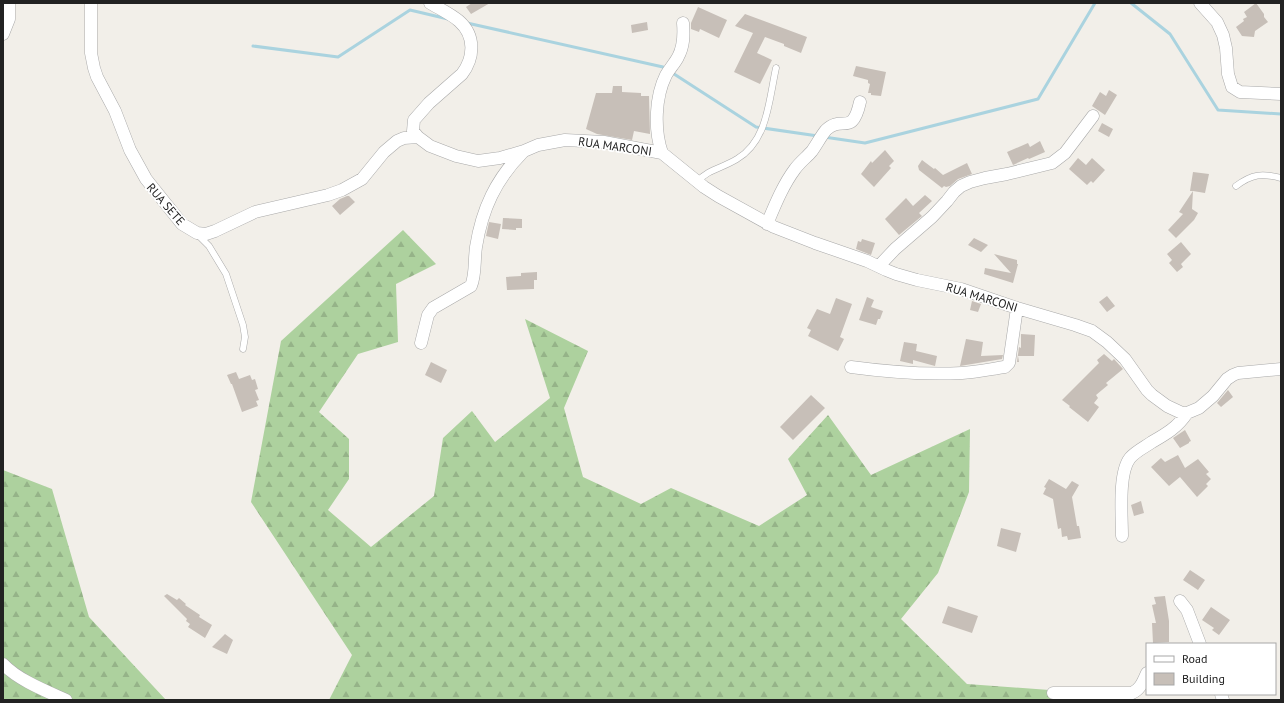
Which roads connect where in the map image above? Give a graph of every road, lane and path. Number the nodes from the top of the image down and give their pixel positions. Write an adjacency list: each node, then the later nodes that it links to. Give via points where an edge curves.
1 (9, 3): 6 (street, via 10,19)
2 (91, 3): 18 (street, RUA SETE, via 91,52 94,68 130,150 146,180 182,224)
3 (430, 3): 11 (street, via 460,21 472,46 466,69 414,120 413,131)
4 (1200, 3): 8 (street, via 1217,22 1223,35 1232,87 1240,92)
5 (683, 24): 13 (street, RUA MARCONI, via 682,49 666,76 659,104 657,123)
6 (3, 34)
7 (776, 68): 15 (lane, via 765,120 755,142 739,158 710,171)
8 (1281, 94)
9 (860, 102): 17 (street, via 856,118 848,124 830,127 794,170)
10 (1094, 116): 19 (street, via 1065,153 1052,163 985,178 962,186)
11 (418, 137): 12 (street, RUA MARCONI, via 430,146 478,161); 18 (street, RUA SETE, via 397,141 384,152 362,179 352,186 328,195 255,212 206,234)
12 (524, 151): 13 (street, RUA MARCONI, via 548,143 579,140); 21 (street, via 509,166 485,209 478,235 471,286 433,308 428,315)
13 (662, 153): 15 (street, RUA MARCONI)
14 (1281, 178): 16 (lane, via 1253,176)
15 (697, 182): 17 (street, RUA MARCONI)
16 (1236, 186)
17 (767, 224): 19 (street, RUA MARCONI)
18 (197, 233): 22 (lane, via 209,246 226,274 243,325)
19 (879, 266): 20 (street, RUA MARCONI, via 896,274 960,289)
20 (1017, 308): 23 (street, via 1009,363 1005,367 947,373 881,371); 25 (street, RUA MARCONI, via 1092,331 1125,359 1152,396 1174,410)
21 (421, 342)
22 (243, 349)
23 (851, 367)
24 (1281, 369): 25 (street, via 1233,374 1206,402)
25 (1187, 413): 26 (street, via 1174,429 1138,451 1125,466 1122,480)
26 (1122, 536)
27 (1180, 601): 28 (street, via 1187,610)
28 (1200, 643)
29 (3, 664): 32 (street, via 34,685)
30 (1146, 675): 31 (street, via 1137,690 1132,693)
31 (1053, 693)
32 (66, 700)

